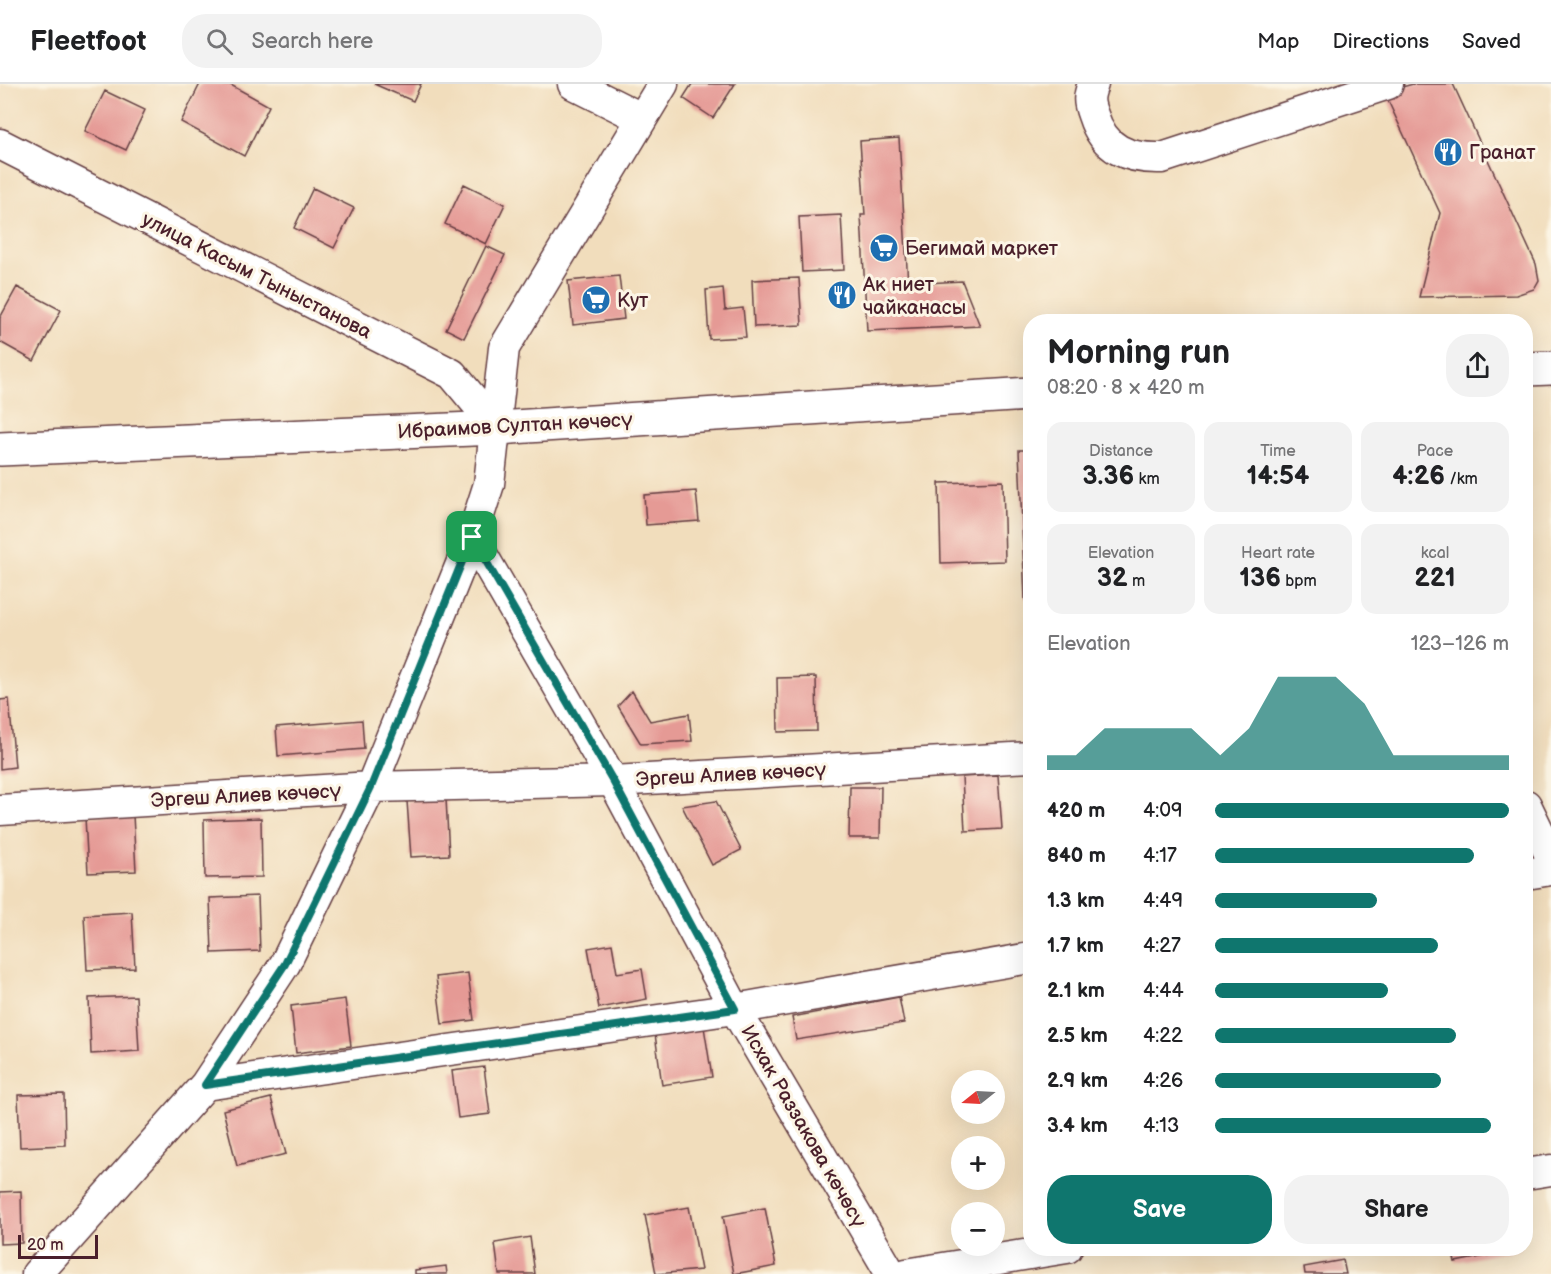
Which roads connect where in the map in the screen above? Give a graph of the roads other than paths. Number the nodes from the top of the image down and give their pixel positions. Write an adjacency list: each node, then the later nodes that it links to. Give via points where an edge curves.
1 (573, 84): 5 (street)
2 (663, 84): 5 (street)
3 (1092, 84): 4 (street, via 1087,98 1099,133 1118,151 1141,159 1162,158)
4 (1389, 84)
5 (641, 118): 10 (street, via 504,348)
6 (0, 144): 10 (street, улица Касым Тыныстанова, via 452,374)
7 (1551, 368): 8 (main road)
8 (1533, 369)
9 (1023, 394): 10 (main road, Ибраимов Султан көчөсү)
10 (497, 428): 11 (main road, Ибраимов Султан көчөсү); 12 (street, via 489,484)
11 (0, 449)
12 (472, 537): 14 (street, Исхак Раззакова көчөсү); 15 (street)
13 (1023, 757): 14 (street, Эргеш Алиев көчөсү)
14 (613, 781): 15 (street, Эргеш Алиев көчөсү); 22 (street, Исхак Раззакова көчөсү)
15 (371, 787): 16 (street, Эргеш Алиев көчөсү); 23 (street, via 285,964)
16 (0, 810)
17 (1533, 820): 18 (street)
18 (1551, 857)
19 (1551, 870): 20 (street)
20 (1533, 873)
21 (1023, 959): 22 (street)
22 (735, 1009): 23 (street); 28 (street, Исхак Раззакова көчөсү)
23 (205, 1085): 27 (street)
24 (1551, 1170): 25 (street)
25 (1533, 1173)
26 (1023, 1255): 29 (street)
27 (37, 1274)
28 (891, 1274)
29 (906, 1274)

